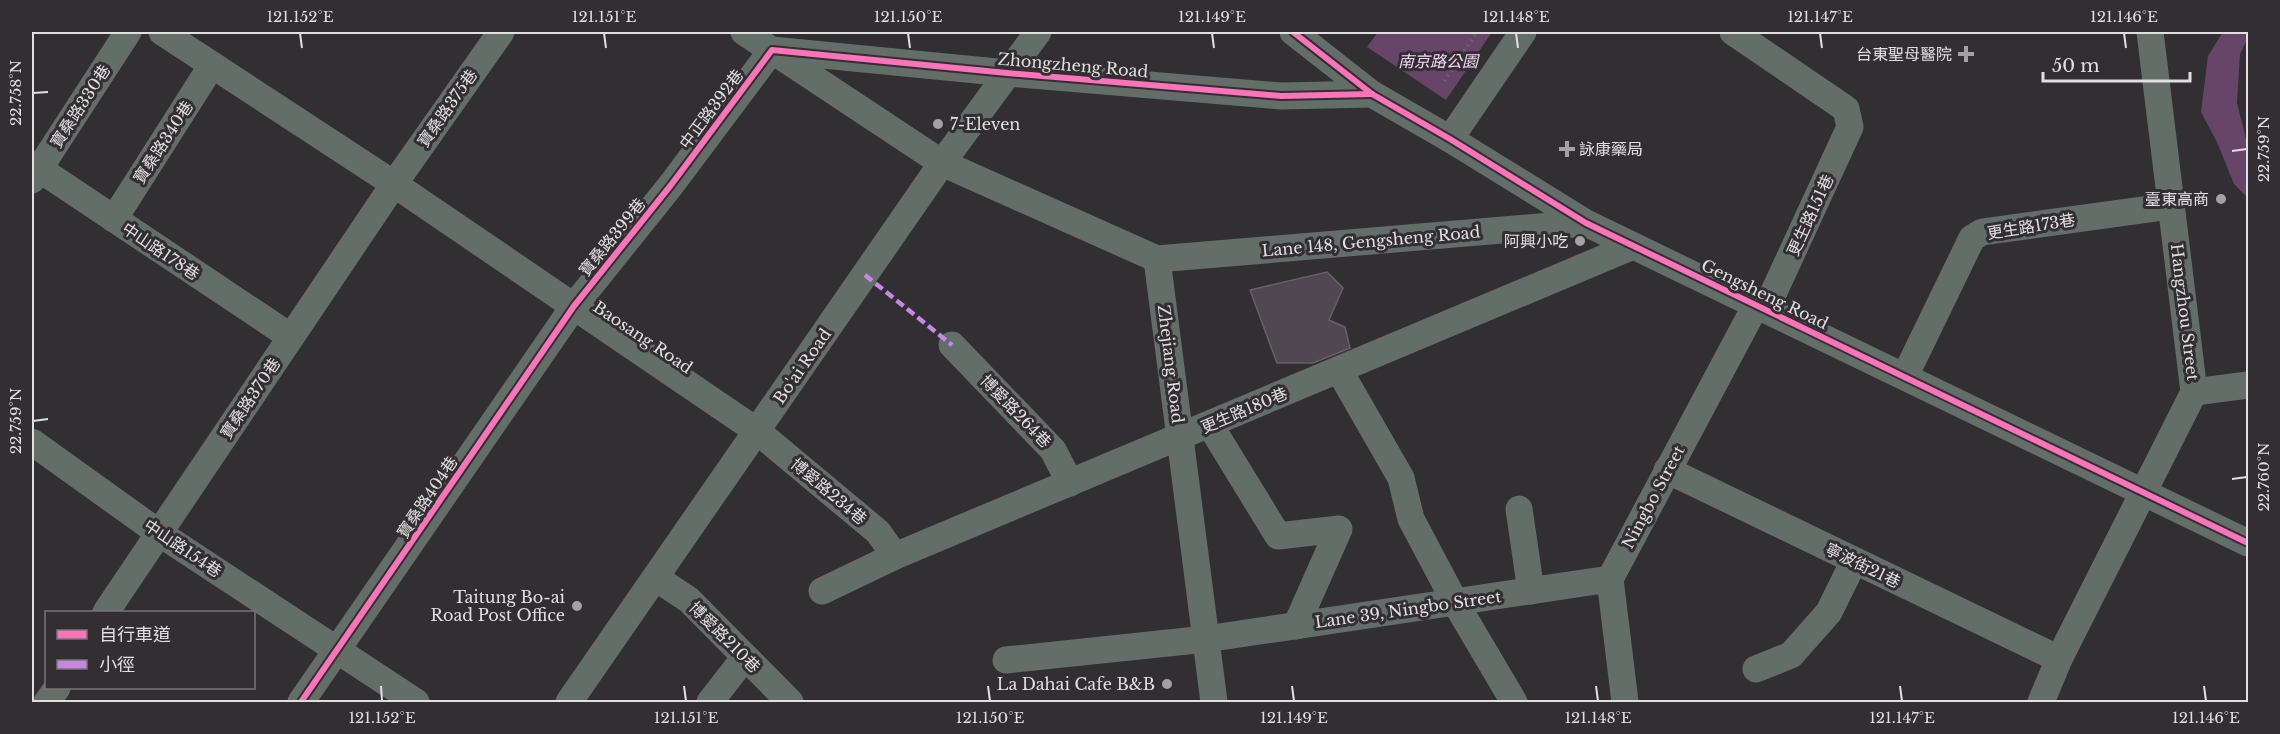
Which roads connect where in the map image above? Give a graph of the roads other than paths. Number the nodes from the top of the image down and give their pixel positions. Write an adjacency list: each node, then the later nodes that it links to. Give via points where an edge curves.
1 (128, 32): 16 (street, 寶桑路330巷)
2 (162, 32): 11 (street, Baosang Road)
3 (501, 32): 17 (street, 寶桑路375巷)
4 (744, 32): 10 (street, Zhongzheng Road)
5 (1038, 32): 12 (street, Bo'ai Road)
6 (1293, 32): 13 (street, Gengsheng Road)
7 (1524, 32): 14 (street)
8 (1733, 32): 25 (street, 更生路151巷, via 1846,109 1850,127)
9 (2150, 32): 19 (street, Hangzhou Street)
10 (772, 50): 12 (street, Zhongzheng Road); 15 (street, Zhongzheng Road); 18 (street, 中正路392巷)
11 (212, 64): 17 (street, Baosang Road); 20 (street, 寶桑路340巷)
12 (1007, 73): 13 (street, Zhongzheng Road, via 1281,96); 15 (street, Bo'ai Road)
13 (1372, 93): 14 (street, Gengsheng Road)
14 (1450, 139): 21 (street, Gengsheng Road)
15 (942, 163): 23 (street); 33 (street, Bo'ai Road)
16 (34, 171): 20 (street, 中山路178巷)
17 (394, 184): 24 (street, Baosang Road); 26 (street, 寶桑路370巷)
18 (671, 184): 24 (street, 寶桑路399巷)
19 (2171, 206): 29 (street, 更生路173巷, via 1983,232 1972,237); 31 (street, Hangzhou Street)
20 (114, 219): 26 (street, 中山路178巷)
21 (1586, 223): 22 (street, Gengsheng Road); 23 (street, Lane 148, Gengsheng Road)
22 (1633, 246): 25 (street, Gengsheng Road); 28 (street, 更生路180巷)
23 (1157, 259): 34 (street, Zhejiang Road)
24 (574, 306): 33 (street, Baosang Road); 52 (street, 寶桑路404巷)
25 (1761, 307): 29 (street, Gengsheng Road); 36 (street, Ningbo Street)
26 (291, 338): 40 (street, 寶桑路370巷)
27 (952, 345): 37 (street, 博愛路264巷, via 1053,450)
28 (1339, 370): 32 (street, 更生路180巷); 48 (street, via 1401,478 1411,519)
29 (1905, 376): 38 (street, Gengsheng Road)
30 (2248, 385): 31 (street)
31 (2194, 392): 38 (street, Hangzhou Street)
32 (1210, 425): 34 (street, 更生路180巷); 50 (street, via 1278,536 1339,529)
33 (757, 431): 42 (street, 博愛路234巷, via 878,532); 44 (street, Bo'ai Road)
34 (1180, 437): 37 (street, 更生路180巷); 51 (street, Zhejiang Road)
35 (32, 442): 40 (street, 中山路154巷)
36 (1667, 470): 43 (street, 寧波街21巷); 45 (street, Ningbo Street)
37 (1070, 483): 42 (street, 更生路180巷)
38 (2142, 492): 41 (street, Gengsheng Road); 54 (street, Hangzhou Street)
39 (1519, 509): 47 (street)
40 (159, 533): 49 (street, 寶桑路370巷); 52 (street, 中山路154巷)
41 (2248, 543)
42 (895, 556): 46 (street, 更生路180巷)
43 (1854, 561): 54 (street, 寧波街21巷); 56 (street, via 1829,612 1791,655)
44 (656, 578): 53 (street, 博愛路210巷, via 689,600); 61 (street, Bo'ai Road)
45 (1610, 579): 47 (street, Lane 39, Ningbo Street); 66 (street)
46 (822, 591)
47 (1530, 591): 48 (street, Lane 39, Ningbo Street)
48 (1455, 602): 50 (street, Lane 39, Ningbo Street); 65 (street)
49 (107, 611)
50 (1296, 626): 51 (street, Lane 39, Ningbo Street)
51 (1206, 639): 55 (street, Lane 39, Ningbo Street); 64 (street, Zhejiang Road)
52 (337, 651): 59 (street, 寶桑路404巷); 60 (street, 中山路154巷)
53 (745, 657): 62 (street); 63 (street, 博愛路210巷)
54 (2059, 659): 67 (street, Hangzhou Street)
55 (1006, 660)
56 (1756, 669)
57 (56, 689): 58 (street)
58 (47, 702)
59 (301, 702)
60 (416, 702)
61 (569, 702)
62 (710, 702)
63 (790, 702)
64 (1214, 702)
65 (1514, 702)
66 (1625, 702)
67 (2041, 702)

